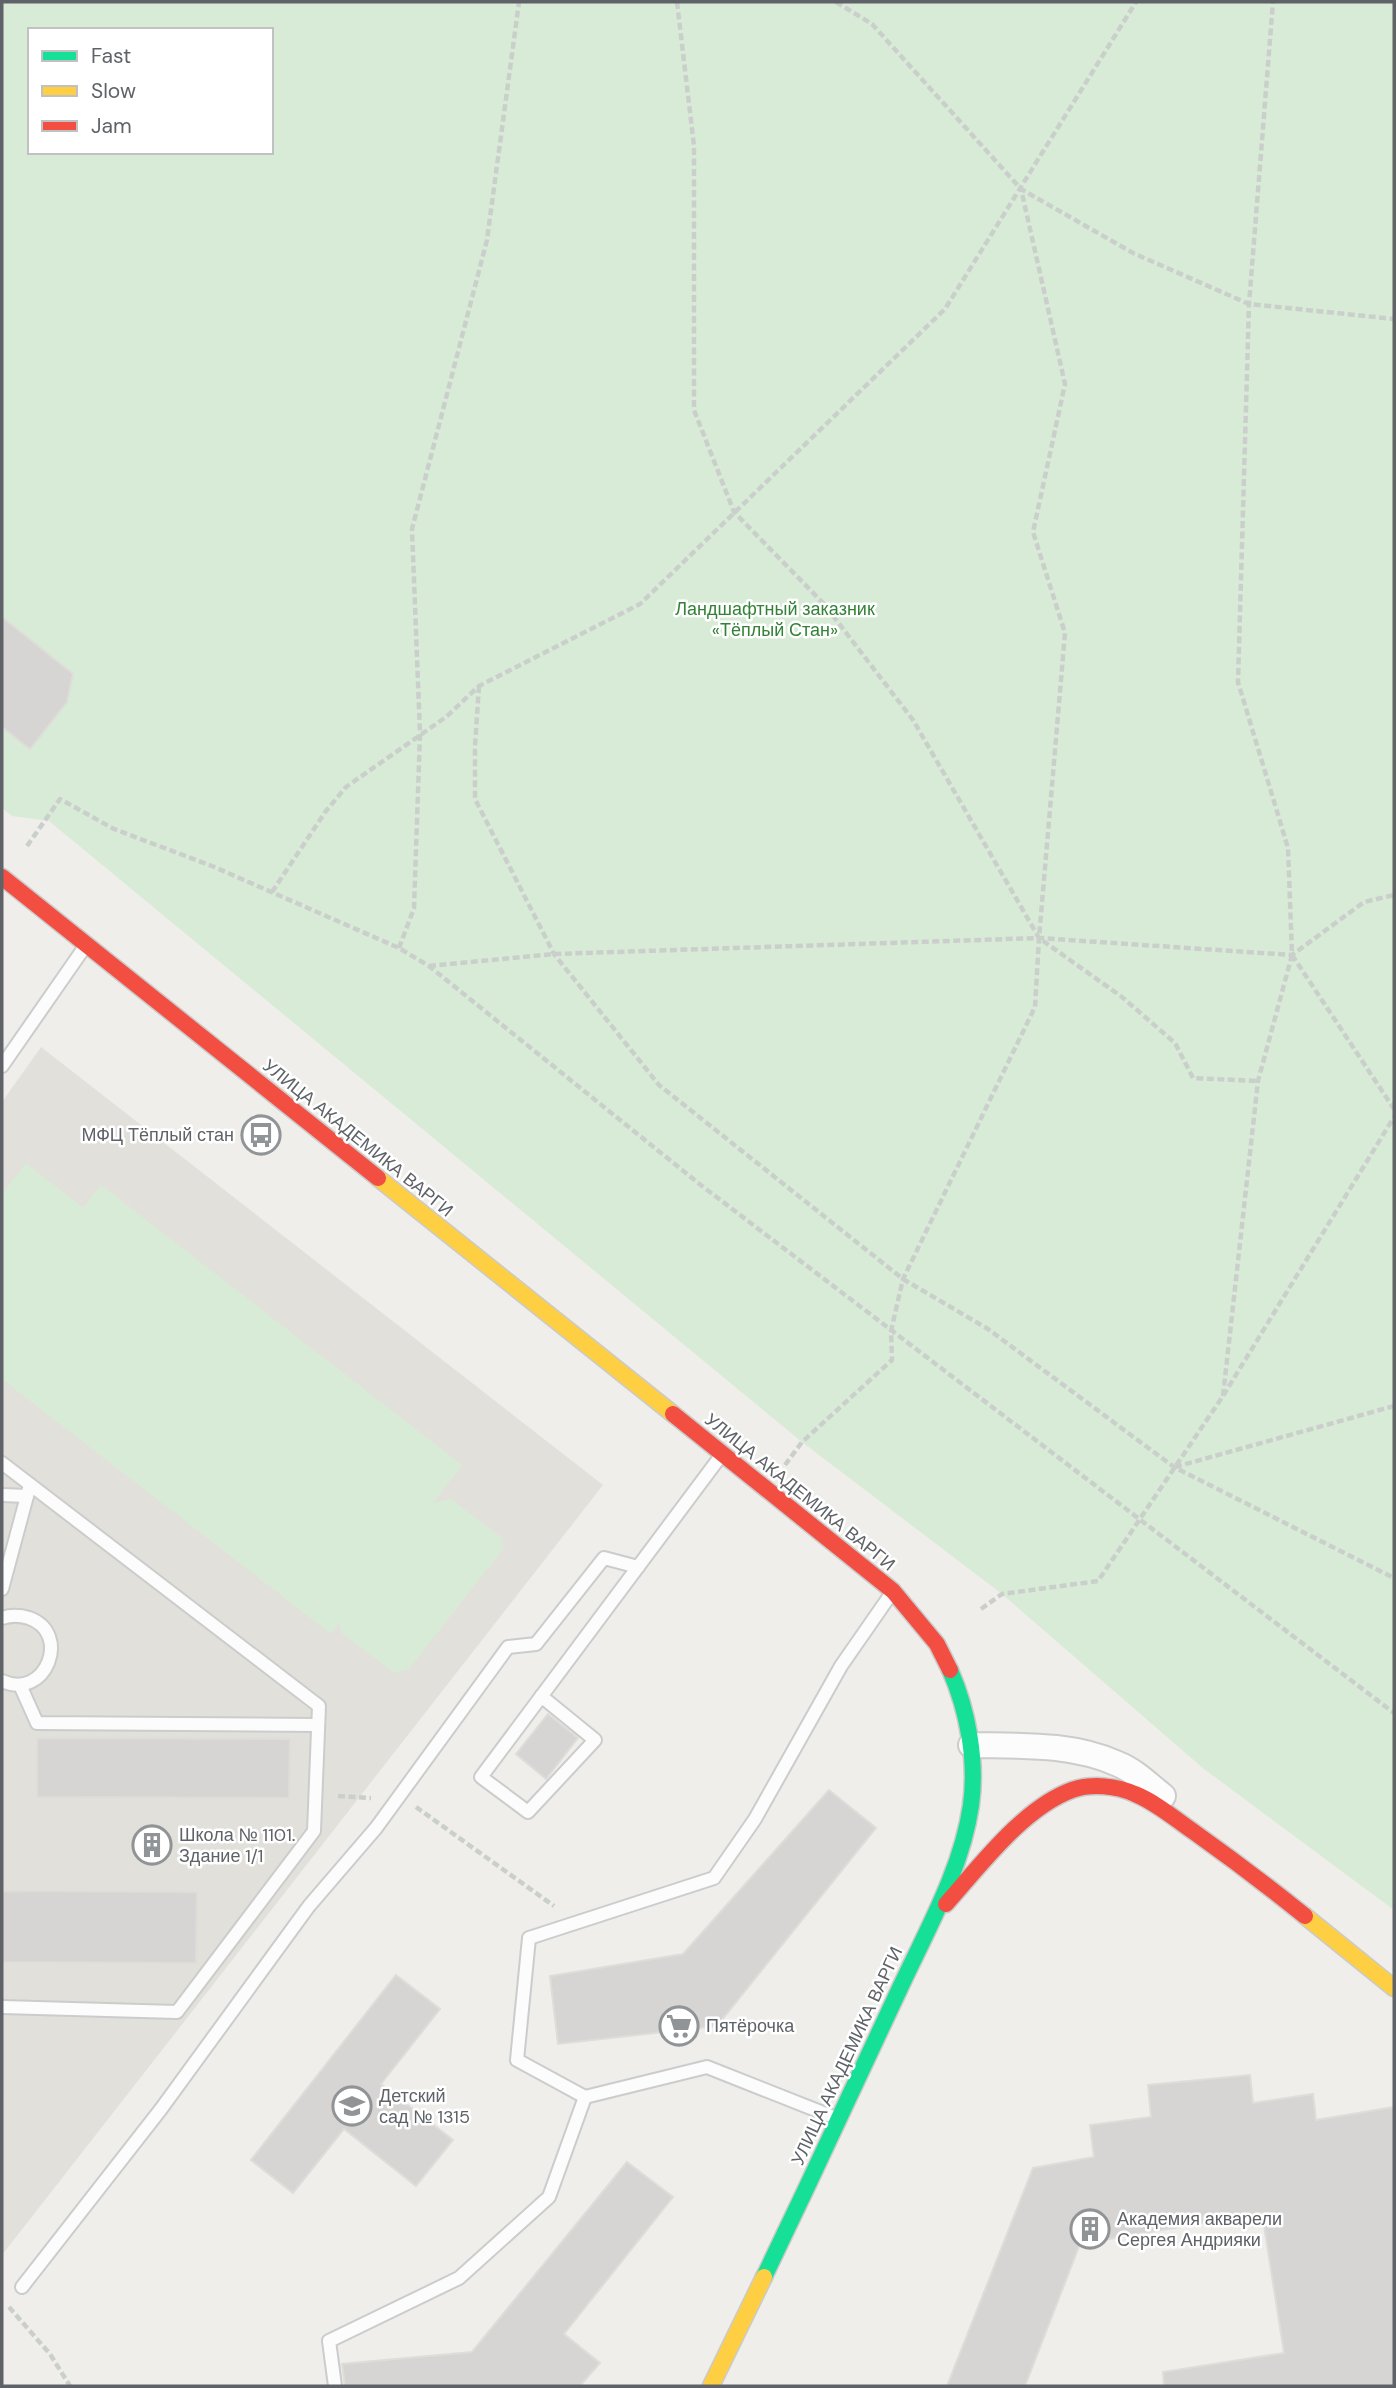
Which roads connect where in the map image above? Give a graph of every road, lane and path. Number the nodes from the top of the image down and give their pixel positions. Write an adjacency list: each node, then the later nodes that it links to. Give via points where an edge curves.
1 (519, 2): 11 (path, via 487,240 412,530)
2 (677, 2): 9 (path, via 694,146 694,410)
3 (836, 2): 6 (path, via 872,24)
4 (1136, 2): 6 (path)
5 (1273, 2): 7 (path)
6 (1021, 189): 7 (path, via 1133,253); 9 (path, via 945,309); 16 (path, via 1065,384 1033,532 1065,633)
7 (1249, 304): 8 (path); 20 (path, via 1238,682 1288,848)
8 (1394, 319)
9 (734, 512): 10 (path, via 640,604); 16 (path, via 824,604 913,720)
10 (479, 686): 11 (path); 19 (path, via 475,799)
11 (420, 734): 14 (path, via 346,787); 18 (path, via 414,908)
12 (27, 846): 14 (path, via 60,799 114,830)
13 (2, 877): 17 (street, УЛИЦА АКАДЕМИКА ВАРГИ)
14 (272, 892): 18 (path)
15 (1394, 895): 20 (path, via 1364,902)
16 (1038, 938): 19 (path); 20 (path); 23 (path, via 1122,997 1175,1043 1192,1078); 26 (path, via 1035,1007)
17 (86, 944): 22 (lane); 30 (street, УЛИЦА АКАДЕМИКА ВАРГИ)
18 (399, 948): 21 (path)
19 (554, 954): 21 (path); 26 (path, via 659,1085)
20 (1292, 955): 23 (path); 24 (path)
21 (429, 966): 27 (path)
22 (2, 1066)
23 (1258, 1081): 28 (path)
24 (1394, 1109)
25 (1394, 1117): 28 (path)
26 (903, 1279): 27 (path); 32 (path, via 988,1329)
27 (891, 1331): 33 (path, via 892,1360 802,1442); 36 (path)
28 (1223, 1396): 32 (path)
29 (1394, 1406): 32 (path)
30 (722, 1454): 37 (lane); 40 (street, УЛИЦА АКАДЕМИКА ВАРГИ)
31 (2, 1463): 34 (lane)
32 (1174, 1467): 36 (path); 38 (path)
33 (782, 1469)
34 (29, 1491): 35 (lane); 39 (lane); 47 (lane, via 319,1706)
35 (2, 1495)
36 (1140, 1519): 41 (path, via 1098,1581 1002,1594); 46 (path)
37 (638, 1567): 45 (lane); 59 (lane, via 604,1558 536,1644 508,1647 376,1828 309,1906 161,2109)
38 (1394, 1578)
39 (2, 1589)
40 (893, 1591): 48 (street, УЛИЦА АКАДЕМИКА ВАРГИ, via 938,1646 955,1682); 53 (lane, via 841,1666 755,1819 714,1878)
41 (981, 1609)
42 (2, 1618): 44 (lane, via 19,1615 33,1619 50,1642 51,1657 45,1671)
43 (2, 1681): 44 (lane)
44 (20, 1685): 47 (lane, via 37,1723)
45 (541, 1696): 45 (lane, via 481,1777 528,1812 595,1740)
46 (1394, 1713)
47 (318, 1725): 49 (lane)
48 (971, 1745): 52 (street, via 1046,1747 1085,1752 1120,1764 1161,1794); 54 (street, УЛИЦА АКАДЕМИКА ВАРГИ, via 969,1818)
49 (316, 1794): 50 (path); 56 (lane, via 314,1831 177,2012)
50 (384, 1800)
51 (408, 1802): 53 (path)
52 (1222, 1852): 54 (street, via 1125,1790 1096,1786 1071,1790 1027,1818); 55 (street)
53 (576, 1923): 57 (lane, via 529,1938 517,2060)
54 (930, 1923): 58 (street, УЛИЦА АКАДЕМИКА ВАРГИ)
55 (1394, 1987)
56 (2, 2007)
57 (584, 2097): 58 (lane, via 707,2067); 62 (lane, via 550,2197 459,2278 329,2341)
58 (839, 2119): 63 (street, УЛИЦА АКАДЕМИКА ВАРГИ)
59 (22, 2287)
60 (2, 2298): 61 (path, via 50,2354)
61 (70, 2386)
62 (335, 2386)
63 (710, 2386)

